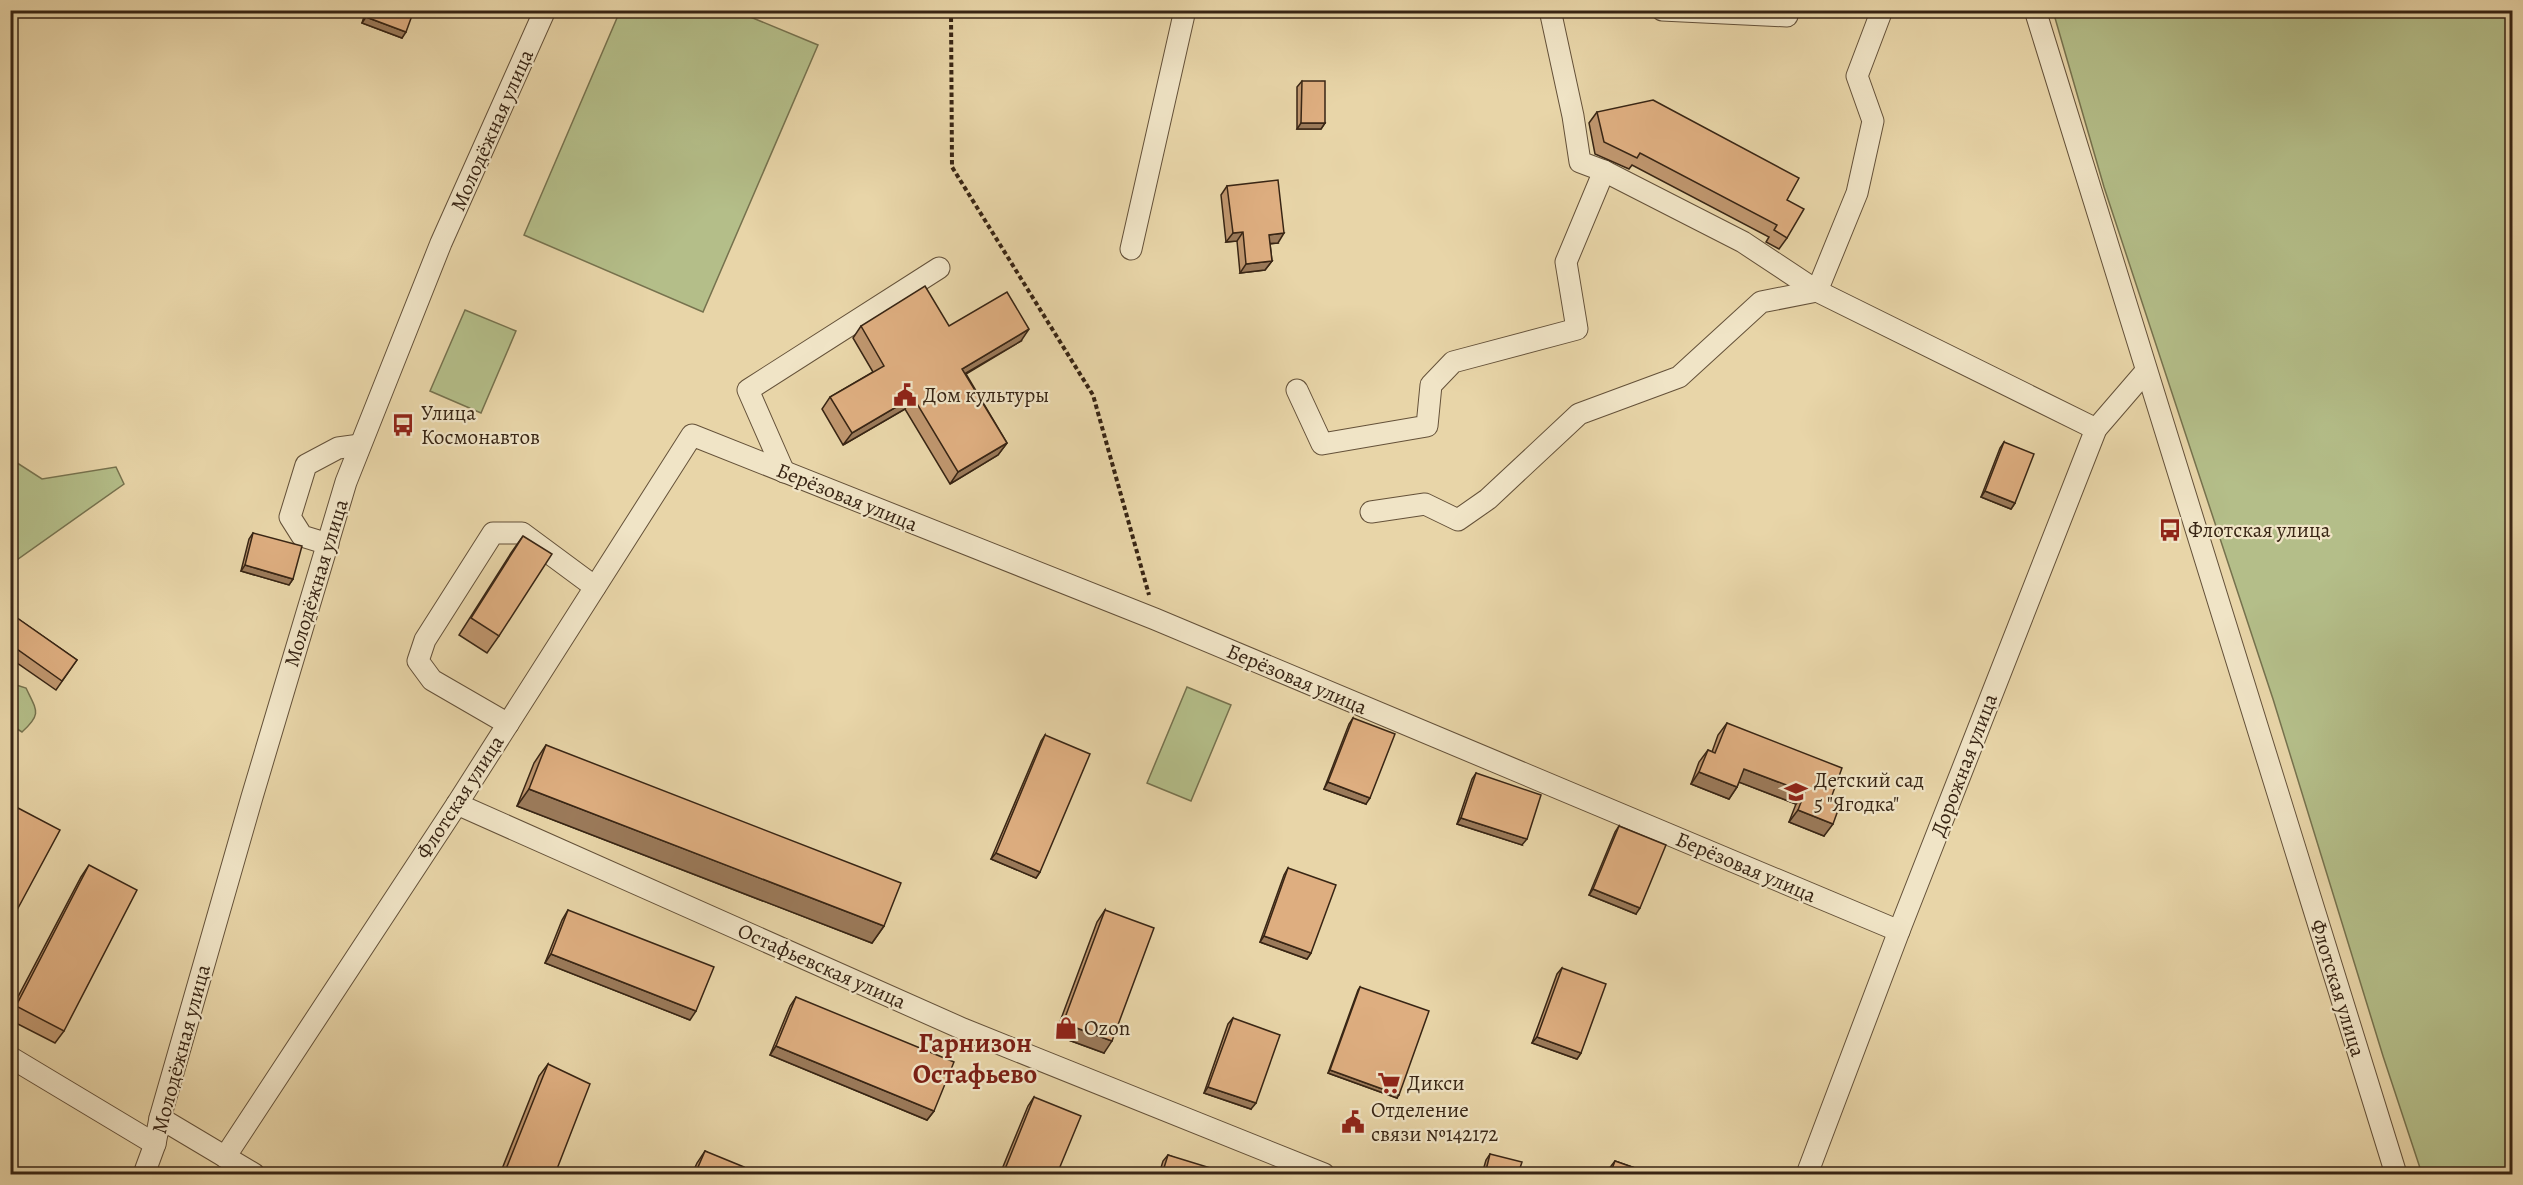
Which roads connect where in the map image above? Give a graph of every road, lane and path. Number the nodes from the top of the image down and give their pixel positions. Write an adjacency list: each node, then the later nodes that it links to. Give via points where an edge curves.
1 (545, 10): 17 (street, Молодёжная улица, via 441,243)
2 (951, 10): 22 (path, via 952,167 1093,395)
3 (1185, 10): 10 (street)
4 (1550, 10): 9 (street, via 1580,162)
5 (1662, 10): 8 (street)
6 (1881, 10): 12 (street, via 1857,76 1874,121 1857,193)
7 (2035, 10): 13 (street, Флотская улица)
8 (1787, 16)
9 (1604, 171): 12 (street, via 1743,242); 14 (street, via 1566,262 1578,329 1453,362 1431,385 1427,426 1322,444)
10 (1131, 249)
11 (939, 268): 18 (street, via 748,390)
12 (1817, 291): 15 (street); 19 (street, via 1761,302 1679,377 1579,414 1488,499 1458,520 1425,504)
13 (2146, 370): 15 (street, Дорожная улица); 34 (street, Флотская улица)
14 (1297, 390)
15 (2096, 429): 25 (street, Дорожная улица)
16 (692, 435): 18 (street, Берёзовая улица); 21 (street, Флотская улица)
17 (360, 445): 20 (street, Молодёжная улица); 20 (street, via 338,448 306,465 290,516 302,536)
18 (784, 472): 22 (street, Берёзовая улица)
19 (1371, 512)
20 (328, 543): 27 (street, Молодёжная улица)
21 (595, 587): 23 (street, Флотская улица); 23 (street, via 522,533 493,533 425,640 418,661 432,680)
22 (1155, 619): 25 (street, Берёзовая улица)
23 (508, 724): 24 (street, Флотская улица)
24 (456, 804): 29 (street, Флотская улица); 32 (street, Остафьевская улица, via 963,1029)
25 (1899, 931): 33 (street, Дорожная улица)
26 (10, 1058): 28 (street)
27 (160, 1118): 28 (street, Молодёжная улица); 29 (street)
28 (155, 1144): 30 (street, Молодёжная улица)
29 (225, 1157): 31 (street)
30 (144, 1174)
31 (254, 1174)
32 (1324, 1174)
33 (1807, 1174)
34 (2396, 1174)

